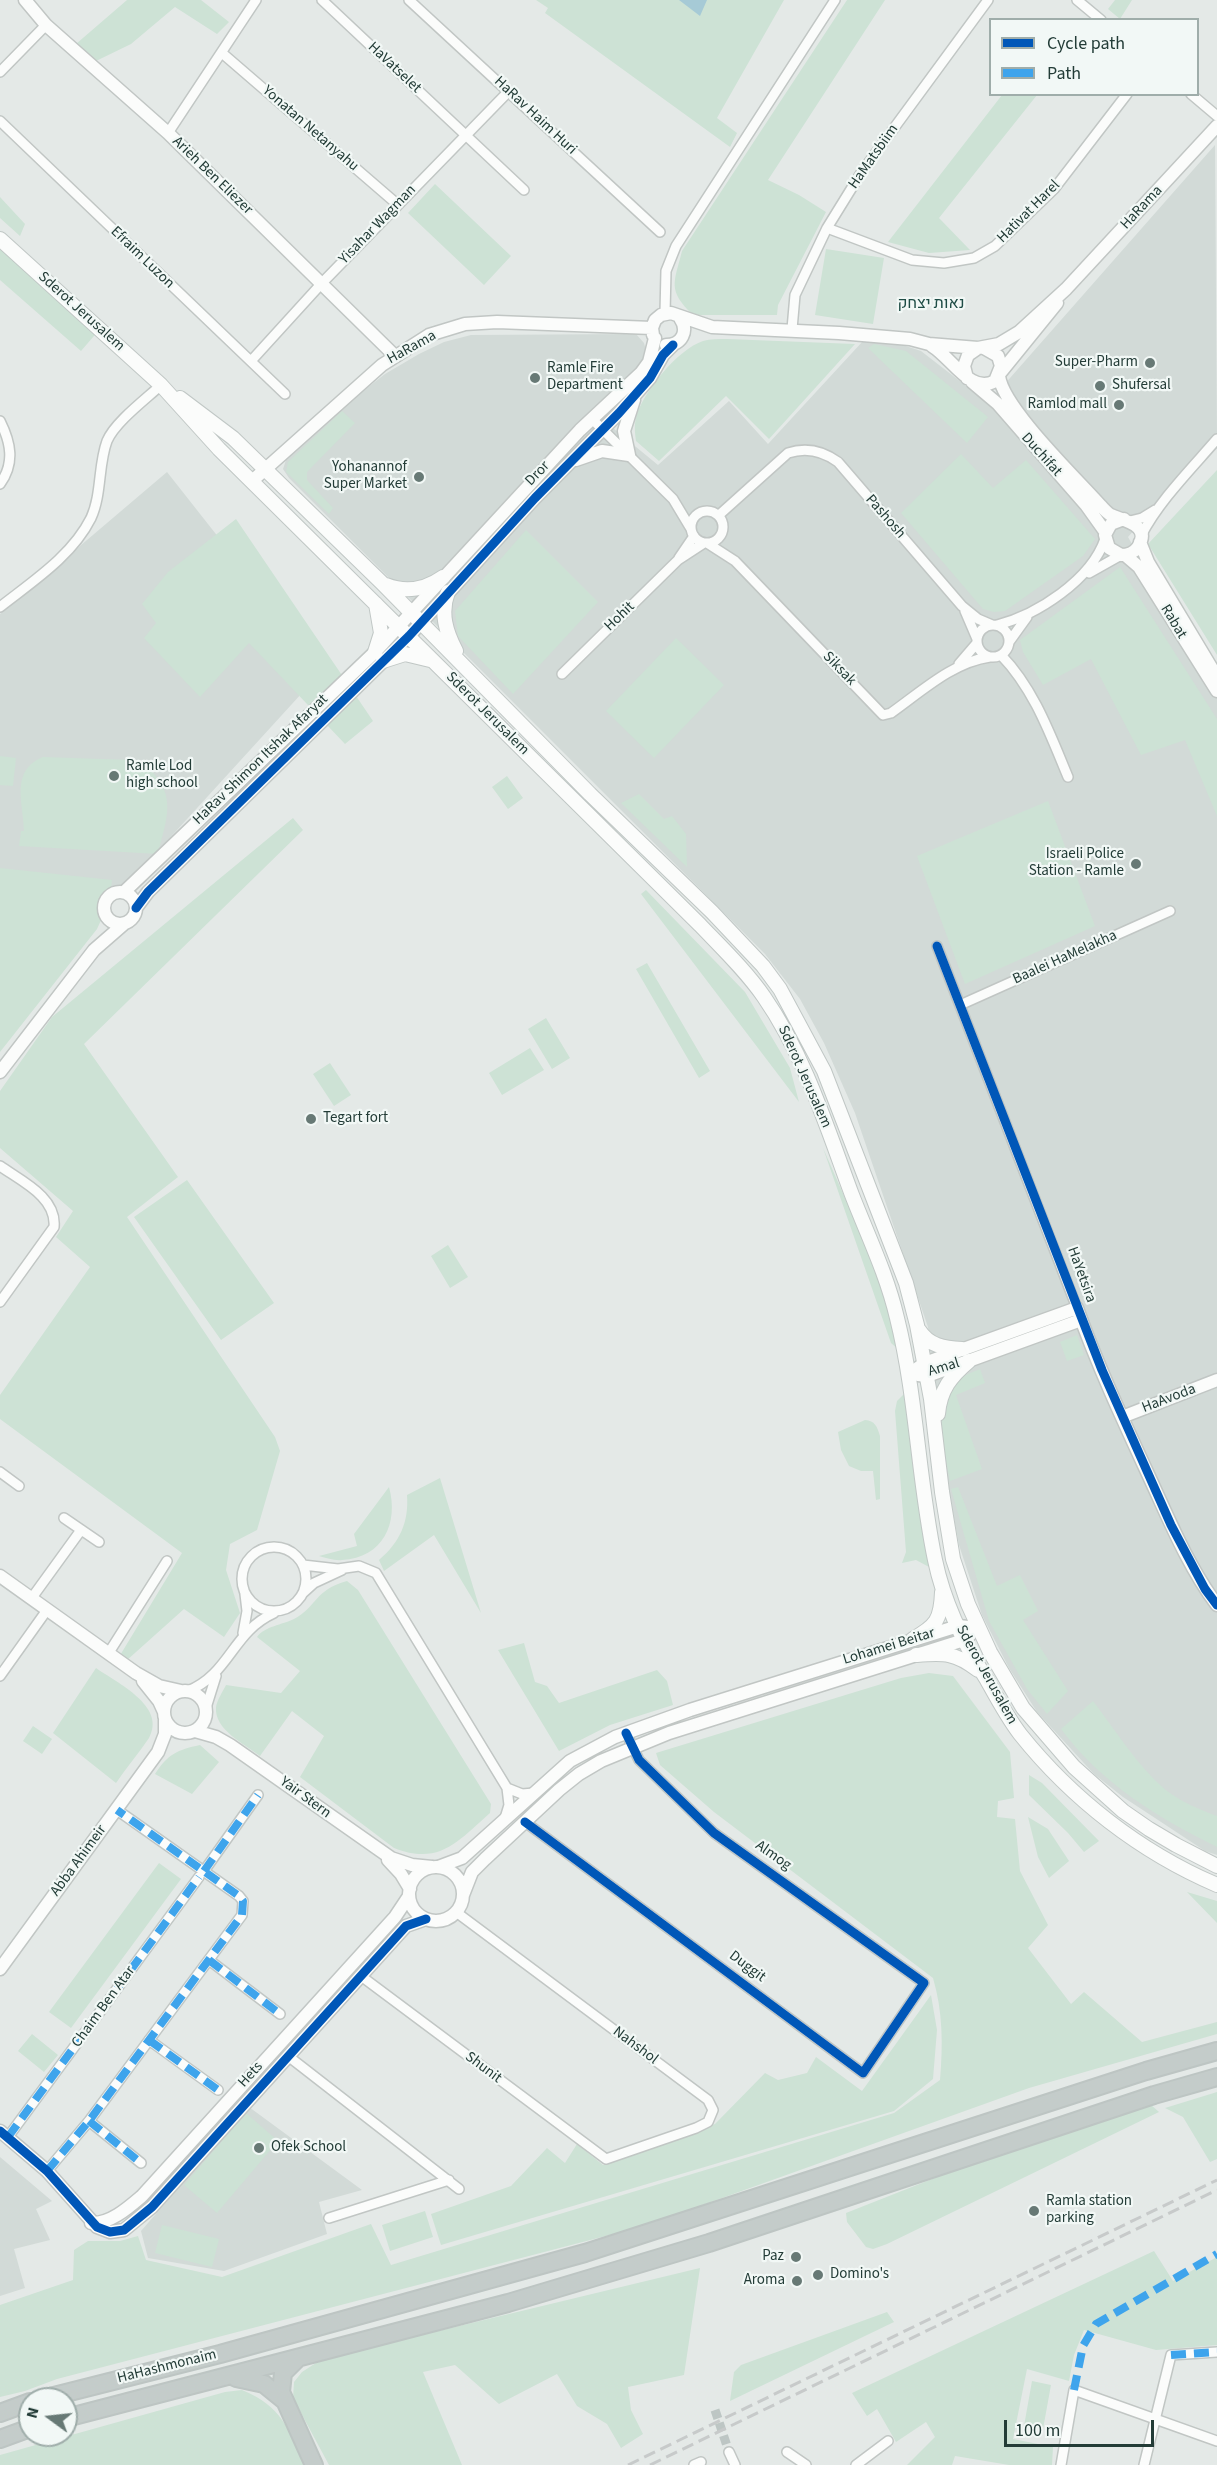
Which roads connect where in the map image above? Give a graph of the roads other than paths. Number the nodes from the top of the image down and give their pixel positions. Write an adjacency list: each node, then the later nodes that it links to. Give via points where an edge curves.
1 (25, 0): 9 (street, Arieh Ben Eliezer)
2 (256, 0): 10 (street)
3 (322, 0): 19 (street, HaVatselet)
4 (410, 0): 12 (street, HaRav Haim Huri)
5 (835, 0): 29 (street, via 676,246 666,271)
6 (988, 0): 24 (street, HaMatsbiim, via 861,173)
7 (1077, 0): 8 (street)
8 (1099, 18)
9 (46, 25): 11 (street); 18 (street, Arieh Ben Eliezer)
10 (222, 53): 18 (street); 23 (street, Yonatan Netanyahu)
11 (0, 72)
12 (509, 91): 19 (street, Yisahar Wagman); 25 (street, HaRav Haim Huri)
13 (1125, 96): 24 (street, Hativat Harel, via 1054,189 995,246 974,258 944,263 912,260)
14 (1193, 96): 15 (street)
15 (1217, 116)
16 (0, 121): 38 (street, Efraim Luzon)
17 (1217, 126): 21 (street, HaRama)
18 (168, 133): 27 (street, Arieh Ben Eliezer)
19 (466, 135): 22 (street, HaVatselet); 23 (street, Yisahar Wagman)
20 (1217, 140): 21 (street)
21 (1197, 149): 28 (street, HaRama)
22 (524, 190)
23 (397, 204): 27 (street, Yisahar Wagman)
24 (827, 228): 32 (street, HaMatsbiim, via 795,295)
25 (660, 232)
26 (0, 239): 41 (main road, Sderot Jerusalem)
27 (322, 283): 37 (street, Arieh Ben Eliezer); 38 (street, Yisahar Wagman)
28 (1066, 289): 36 (street, HaRama, via 1019,332 999,344); 39 (street, HaRama)
29 (665, 313): 30 (street); 33 (street, via 658,317)
30 (680, 318): 31 (street, HaRama); 34 (street, via 685,328)
31 (711, 327): 32 (street, HaRama); 34 (street, HaRama)
32 (792, 329): 35 (street, HaRama)
33 (653, 333): 34 (street, via 663,345); 37 (street, HaRama, via 497,322 465,324 429,335); 44 (street, Dror, via 649,362)
34 (676, 344): 42 (street, Dror)
35 (929, 344): 36 (street, HaRama); 40 (street, HaRama)
36 (981, 348): 39 (street, via 998,356); 40 (street, via 965,360)
37 (395, 356): 50 (street, HaRama)
38 (251, 362): 43 (street, Efraim Luzon)
39 (1000, 374): 40 (street, via 984,386); 57 (street, Duchifat, via 1001,388 1016,411 1100,506)
40 (970, 380): 60 (street, Duchifat, via 999,404 1086,505)
41 (161, 385): 50 (main road, Sderot Jerusalem, via 218,426); 51 (main road, Sderot Jerusalem); 72 (street, via 108,439 92,516 80,534 60,559)
42 (637, 393): 46 (street, Dror); 48 (street, via 624,431)
43 (285, 394)
44 (592, 419): 46 (street); 66 (street, Dror)
45 (0, 421): 52 (street, via 9,439 10,464)
46 (603, 429): 48 (street); 49 (street, Dror)
47 (1217, 441): 54 (street)
48 (629, 454): 49 (street, via 602,451); 53 (street)
49 (568, 464): 69 (street, Dror)
50 (265, 469): 51 (street, HaRama); 68 (main road, Sderot Jerusalem)
51 (252, 481): 70 (main road, Sderot Jerusalem)
52 (0, 484)
53 (673, 498): 55 (street); 59 (street)
54 (1166, 500): 57 (street, via 1154,511); 61 (street)
55 (703, 511): 56 (street); 59 (street, via 692,520)
56 (719, 515): 58 (street); 71 (street, Pashosh, via 778,461 795,451 822,452 838,462)
57 (1127, 520): 60 (street, via 1115,521); 61 (street, via 1137,527)
58 (723, 530): 62 (street, via 718,539); 65 (street, Siksak)
59 (692, 533): 62 (street); 64 (street, Hohit)
60 (1106, 536): 63 (street, via 1112,551); 67 (street, via 1098,557)
61 (1140, 539): 63 (street, via 1134,550); 86 (street, Rabat, via 1148,562)
62 (706, 543): 64 (street, Hohit); 65 (street, Siksak)
63 (1123, 555): 67 (street); 87 (street, Rabat, via 1139,567)
64 (678, 560): 85 (street, Hohit)
65 (735, 561): 84 (street, Siksak, via 883,715)
66 (443, 577): 68 (main road, via 410,590); 74 (street, Dror)
67 (1078, 578): 73 (street)
68 (382, 583): 74 (main road, Sderot Jerusalem)
69 (448, 592): 74 (street, Dror); 82 (main road, via 444,621)
70 (375, 602): 76 (main road, Sderot Jerusalem); 80 (main road, via 381,633)
71 (962, 606): 75 (street, Pashosh, via 978,619); 77 (street, Pashosh)
72 (0, 607)
73 (1031, 613): 75 (street); 78 (street)
74 (417, 618): 76 (street, HaRav Shimon Itshak Afaryat); 82 (main road, Sderot Jerusalem)
75 (994, 625): 77 (street, via 984,628); 78 (street, via 1007,633)
76 (404, 631): 80 (street, HaRav Shimon Itshak Afaryat); 83 (main road, Sderot Jerusalem)
77 (977, 641): 81 (street, via 982,652); 84 (street, Siksak)
78 (1009, 642): 79 (street)
79 (1001, 655): 81 (street); 88 (street, via 1016,670 1039,709)
80 (379, 656): 83 (main road, via 405,654); 89 (street, HaRav Shimon Itshak Afaryat); 90 (street, HaRav Shimon Itshak Afaryat)
81 (990, 657): 84 (street, Siksak)
82 (461, 661): 101 (main road, Sderot Jerusalem, via 740,940 780,989 824,1071 894,1251)
83 (435, 663): 104 (main road, Sderot Jerusalem, via 700,925 765,999 807,1078 878,1257 895,1309)
84 (954, 669)
85 (561, 674)
86 (1217, 677)
87 (1217, 691)
88 (1068, 777)
89 (124, 892): 90 (street, via 133,898); 92 (street, via 113,892 105,899 103,910)
90 (136, 908): 93 (street)
91 (1170, 911): 96 (street, Baalei HaMelakha)
92 (107, 920): 93 (street); 95 (street)
93 (125, 923): 95 (street)
94 (937, 946): 96 (street, HaYetsira)
95 (94, 950): 97 (street)
96 (960, 1005): 100 (street, HaYetsira)
97 (0, 1072)
98 (0, 1166): 99 (street, via 44,1198 55,1218 54,1227)
99 (0, 1302)
100 (1079, 1314): 102 (street, Amal); 106 (street, HaYetsira)
101 (917, 1325): 102 (main road, via 929,1342); 103 (main road, Sderot Jerusalem)
102 (965, 1355): 103 (street, Amal); 107 (main road, via 942,1392)
103 (926, 1369): 104 (street, Amal); 107 (main road, Sderot Jerusalem)
104 (909, 1374): 117 (main road, Sderot Jerusalem, via 930,1533)
105 (1217, 1380): 106 (street, HaAvoda)
106 (1122, 1417): 121 (street, HaYetsira, via 1171,1525)
107 (936, 1437): 125 (main road, Sderot Jerusalem, via 953,1559)
108 (0, 1472): 109 (street)
109 (19, 1486)
110 (64, 1518): 111 (street)
111 (81, 1530): 112 (street); 120 (street)
112 (99, 1542)
113 (167, 1561): 129 (street)
114 (303, 1565): 115 (street); 118 (street, via 285,1549 262,1550 250,1558 243,1572); 119 (street)
115 (349, 1568): 119 (street, via 322,1578); 143 (street, via 359,1566 376,1573)
116 (0, 1576): 120 (street)
117 (942, 1584): 124 (main road, Sderot Jerusalem); 127 (main road, via 935,1624)
118 (245, 1593): 123 (street, via 254,1605); 126 (street, via 248,1611)
119 (303, 1593): 123 (street, via 297,1602)
120 (31, 1599): 122 (street)
121 (1217, 1605)
122 (47, 1610): 129 (street); 133 (street)
123 (276, 1612): 126 (street, via 260,1619)
124 (958, 1626): 125 (street, Lohamei Beitar); 127 (street, Lohamei Beitar); 128 (main road, Sderot Jerusalem)
125 (979, 1628): 128 (street, Lohamei Beitar); 150 (main road, Sderot Jerusalem, via 1023,1708 1074,1767 1149,1829)
126 (242, 1636): 131 (street)
127 (913, 1639): 139 (street, Lohamei Beitar)
128 (964, 1640): 130 (street, Lohamei Beitar); 134 (main road, Sderot Jerusalem)
129 (108, 1654): 132 (street)
130 (916, 1655): 134 (main road, via 956,1655 979,1671); 141 (street, Lohamei Beitar)
131 (219, 1669): 135 (street, via 200,1686); 136 (street)
132 (136, 1673): 135 (street, via 159,1686); 137 (street, via 154,1692)
133 (0, 1676)
134 (992, 1688): 153 (main road, Sderot Jerusalem, via 1020,1734 1062,1780 1112,1825 1167,1861)
135 (184, 1691): 136 (street, via 200,1697); 137 (street, via 167,1701)
136 (206, 1710): 138 (street, via 202,1725); 140 (street, Yair Stern, via 214,1727)
137 (164, 1716): 138 (street, via 171,1728); 142 (street, Abba Ahimeir, via 165,1734)
138 (190, 1732): 140 (street, Yair Stern); 142 (street, Abba Ahimeir)
139 (626, 1733): 141 (street, Almog); 144 (street, Lohamei Beitar, via 570,1761)
140 (230, 1744): 149 (street, Yair Stern)
141 (631, 1747): 148 (street, Lohamei Beitar, via 579,1774); 161 (street, Almog, via 648,1769 714,1833)
142 (158, 1752): 146 (street, Abba Ahimeir)
143 (507, 1788): 144 (street, via 522,1794); 147 (street, via 509,1805)
144 (534, 1793): 147 (street, Lohamei Beitar)
145 (258, 1795): 152 (street, Chaim Ben Atar)
146 (117, 1810): 152 (street); 159 (street, Abba Ahimeir)
147 (504, 1820): 151 (street, Lohamei Beitar, via 462,1858)
148 (525, 1822): 155 (street, Lohamei Beitar, via 472,1872); 161 (street, Duggit, via 863,2073)
149 (381, 1852): 151 (street, Yair Stern, via 401,1863); 154 (street, Yair Stern, via 401,1874)
150 (1217, 1866)
151 (435, 1867): 154 (street, via 417,1874); 155 (street, via 453,1873)
152 (202, 1874): 158 (street, via 243,1902 242,1915); 169 (street, Chaim Ben Atar)
153 (1217, 1885)
154 (410, 1892): 157 (street, via 415,1910); 176 (street, Hets, via 395,1917 142,2196 102,2222)
155 (463, 1895): 156 (street)
156 (456, 1912): 157 (street, via 442,1920); 170 (street, Nahshol, via 708,2100 713,2110 708,2122)
157 (426, 1919): 160 (street, Hets, via 406,1926)
158 (209, 1960): 162 (street); 163 (street)
159 (0, 1969)
160 (361, 1976): 165 (street, Hets); 170 (street, Shunit)
161 (924, 1983)
162 (280, 2014)
163 (149, 2040): 167 (street); 168 (street)
164 (1217, 2051): 180 (highway, HaHashmonaim, via 585,2253)
165 (288, 2056): 173 (street); 176 (street, Hets, via 140,2218 118,2232)
166 (1217, 2077): 178 (highway, HaHashmonaim, via 709,2243 508,2303)
167 (218, 2090)
168 (89, 2121): 171 (street); 172 (street)
169 (4, 2134): 172 (street)
170 (606, 2159)
171 (141, 2163)
172 (47, 2171): 176 (street)
173 (449, 2180): 174 (street); 175 (street)
174 (459, 2189)
175 (329, 2218)
176 (91, 2223)
177 (1217, 2352): 187 (street, via 1171,2355)
178 (298, 2358): 179 (highway, HaHashmonaim); 181 (highway, via 283,2373 281,2392)
179 (226, 2378): 181 (highway, via 264,2384); 186 (highway, HaHashmonaim)
180 (78, 2390)
181 (286, 2401): 194 (highway)
182 (18, 2402): 183 (highway)
183 (0, 2403)
184 (18, 2406): 185 (highway)
185 (0, 2413)
186 (78, 2415)
187 (1155, 2420): 191 (street); 198 (street, via 1074,2390); 199 (street)
188 (18, 2432): 189 (highway)
189 (0, 2439)
190 (888, 2440): 197 (street)
191 (1217, 2441)
192 (729, 2452): 195 (street)
193 (787, 2452): 196 (street)
194 (314, 2465)
195 (735, 2465)
196 (806, 2465)
197 (856, 2465)
198 (1061, 2465)
199 (1144, 2465)

